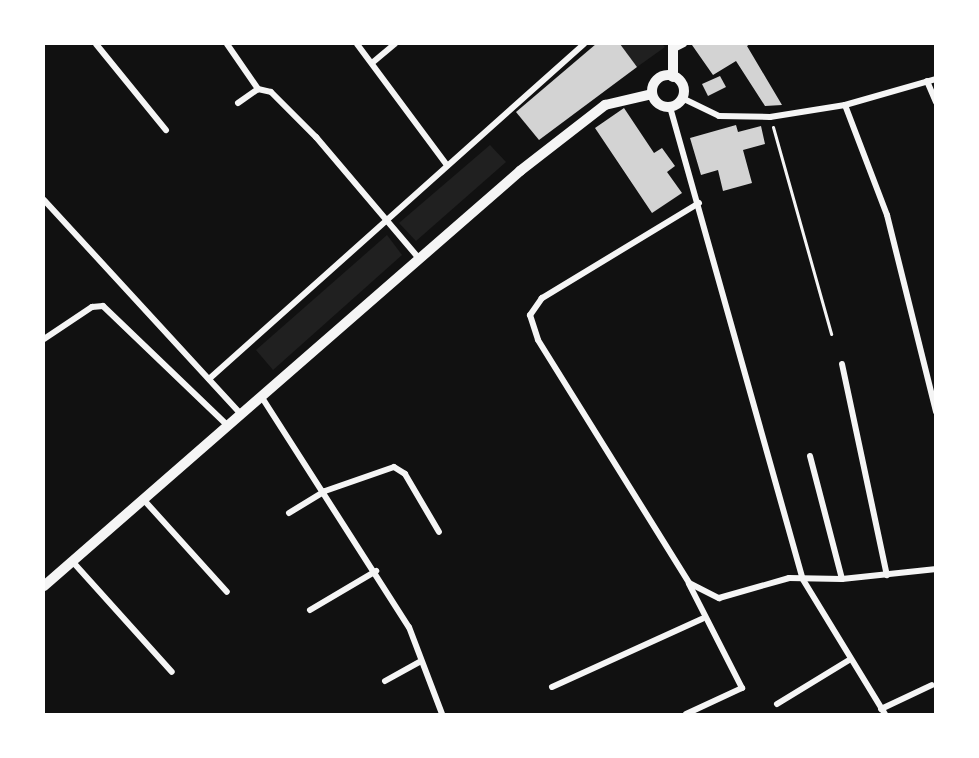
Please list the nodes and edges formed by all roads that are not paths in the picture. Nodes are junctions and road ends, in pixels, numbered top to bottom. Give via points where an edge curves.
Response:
1 (96, 44) edge
2 (227, 44) edge
3 (357, 44) edge
4 (395, 44) edge
5 (584, 44) edge
6 (677, 45) edge
7 (372, 63) junction
8 (673, 76) junction
9 (936, 79) edge
10 (927, 81) junction
11 (258, 89) junction
12 (652, 94) junction
13 (682, 98) junction
14 (936, 102) edge
15 (238, 104) dead end
16 (845, 105) junction
17 (670, 107) junction
18 (166, 130) dead end
19 (447, 165) junction
20 (44, 200) edge
21 (699, 203) junction
22 (387, 219) junction
23 (417, 256) junction
24 (44, 339) edge
25 (842, 364) dead end
26 (209, 379) junction
27 (259, 393) junction
28 (238, 411) junction
29 (936, 412) edge
30 (225, 423) junction
31 (810, 456) dead end
32 (325, 491) junction
33 (142, 499) junction
34 (289, 513) dead end
35 (440, 532) dead end
36 (72, 561) junction
37 (936, 568) edge
38 (376, 571) junction
39 (887, 575) junction
40 (802, 578) junction
41 (842, 579) junction
42 (689, 583) junction
43 (44, 586) edge
44 (227, 591) dead end
45 (310, 610) dead end
46 (702, 619) junction
47 (849, 660) junction
48 (419, 662) junction
49 (172, 672) dead end
50 (385, 681) dead end
51 (932, 685) dead end
52 (552, 687) dead end
53 (777, 704) dead end
54 (883, 712) edge
55 (442, 714) edge
56 (686, 714) edge

1 - 18 street
2 - 11 street
3 - 7 street
4 - 7 street
5 - 19 street
6 - 8 street
7 - 19 street
8 - 12 street via 660,78
8 - 13 street via 683,88
9 - 10 street
10 - 14 street
10 - 16 street
11 - 15 street
11 - 22 street via 271,92
12 - 17 street via 660,105
12 - 23 street via 627,95 605,105
13 - 16 street via 719,116 770,117
13 - 17 street
16 - 29 street via 887,215
17 - 21 street
19 - 22 street
20 - 26 street
21 - 40 street
21 - 42 street via 542,298 530,315 538,340
22 - 23 street
22 - 26 street
23 - 27 street
24 - 30 street via 92,307 103,306
25 - 39 street
26 - 28 street
27 - 28 street
27 - 32 street
28 - 30 street
30 - 33 street
31 - 41 street
32 - 34 street
32 - 35 street via 400,469
32 - 38 street
33 - 36 street
33 - 44 street
36 - 43 street
36 - 49 street
37 - 39 street
38 - 45 street
38 - 48 street via 409,627
39 - 41 street
40 - 41 street
40 - 42 street via 719,598
40 - 47 street
42 - 46 street
46 - 52 street
46 - 56 street via 742,688
47 - 53 street
47 - 54 street
48 - 50 street
48 - 55 street
51 - 54 street

